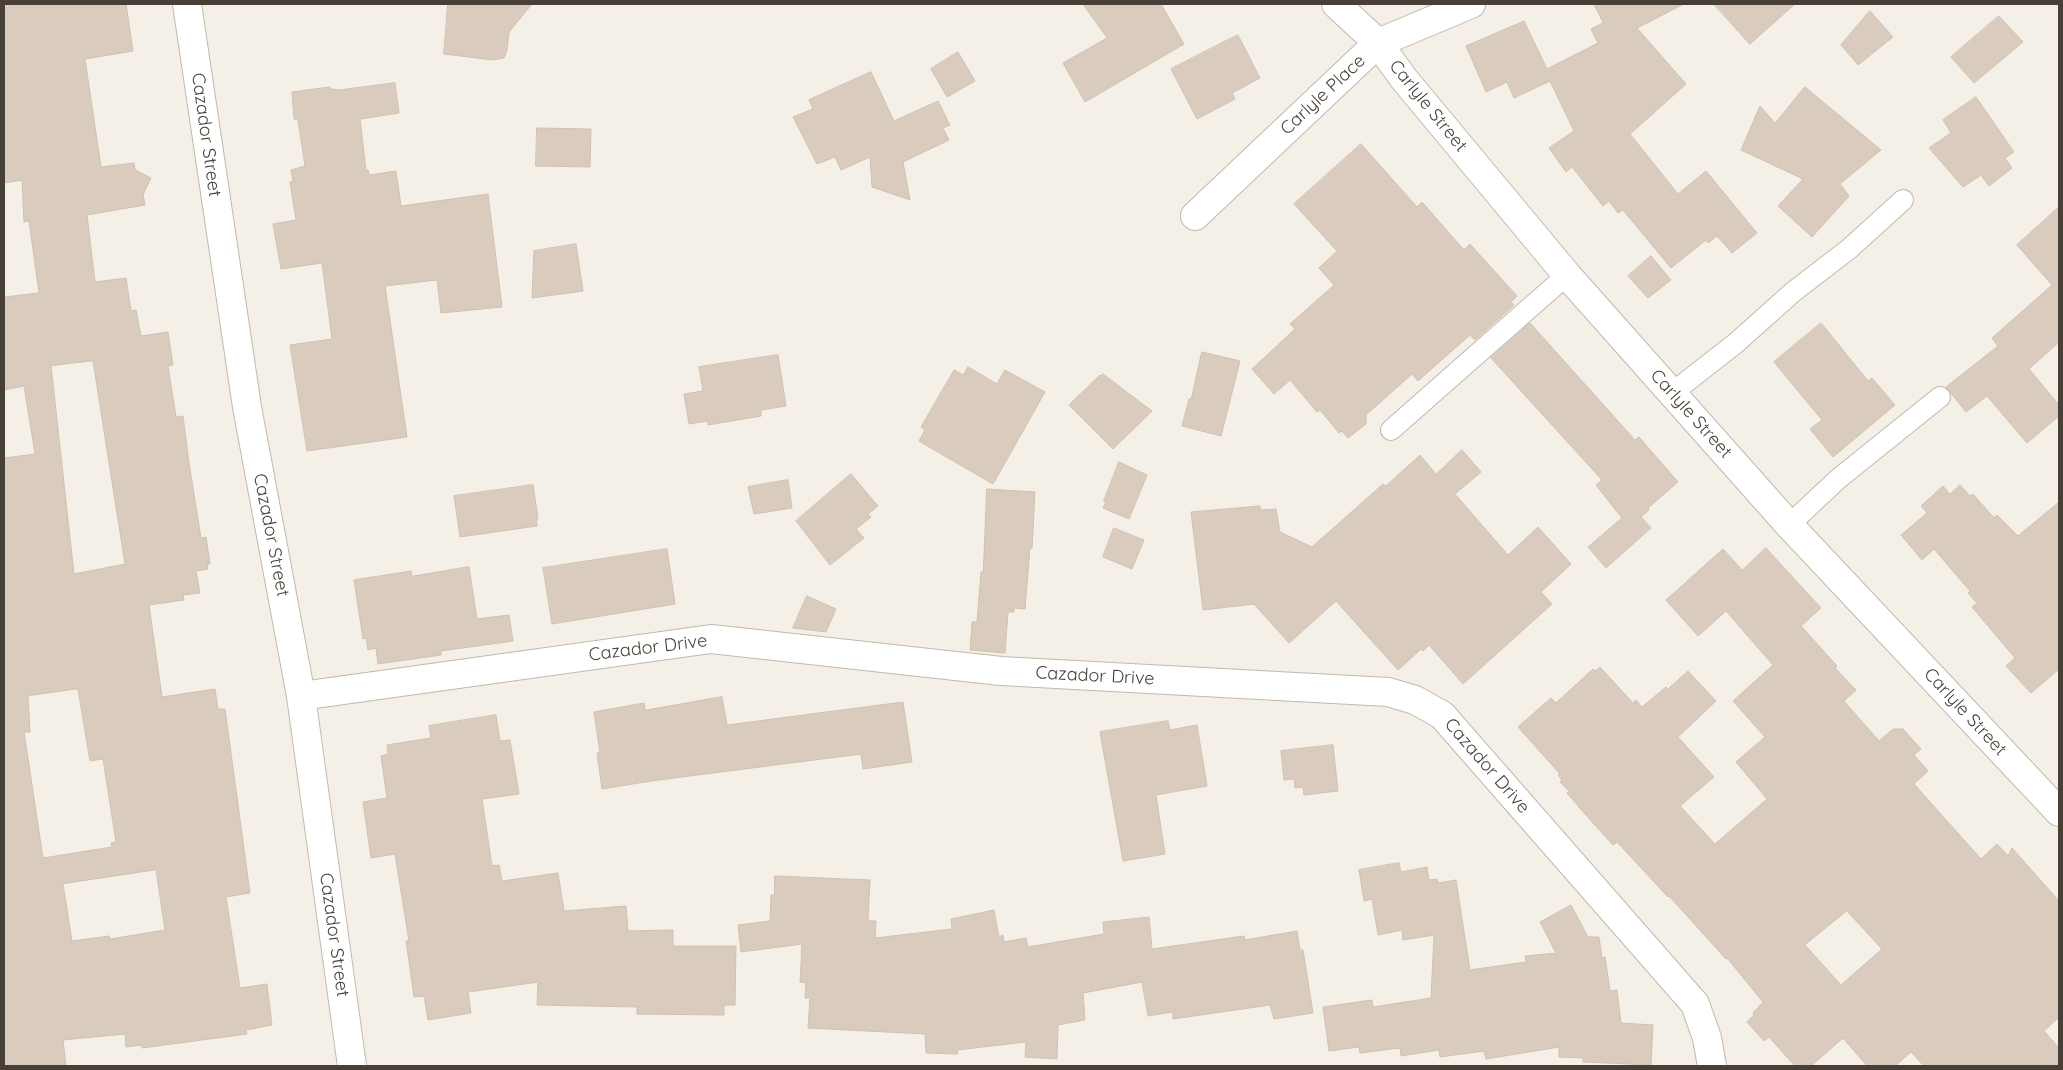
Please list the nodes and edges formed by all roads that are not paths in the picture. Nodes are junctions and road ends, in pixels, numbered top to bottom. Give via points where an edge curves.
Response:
1 (187, 4) edge
2 (1336, 4) edge
3 (1472, 4) edge
4 (1378, 43) junction
5 (1903, 200) dead end
6 (1195, 216) dead end
7 (1567, 275) junction
8 (1672, 393) junction
9 (1940, 397) dead end
10 (1391, 430) dead end
11 (1789, 525) junction
12 (301, 696) junction
13 (2059, 812) edge
14 (352, 1066) edge
15 (1712, 1066) edge

1 - 12 street, Cazador Street via 247,407
2 - 4 street, Carlyle Street
3 - 4 street, Carlyle Place
4 - 6 street, Carlyle Place
4 - 7 street, Carlyle Street via 1404,79
5 - 8 lane via 1849,249
7 - 8 street, Carlyle Street
7 - 10 lane
8 - 11 street, Carlyle Street
9 - 11 lane via 1838,479
11 - 13 street, Carlyle Street
12 - 14 street, Cazador Street
12 - 15 street, Cazador Drive via 711,639 1001,671 1388,692 1414,700 1442,715 1695,1004 1707,1038

